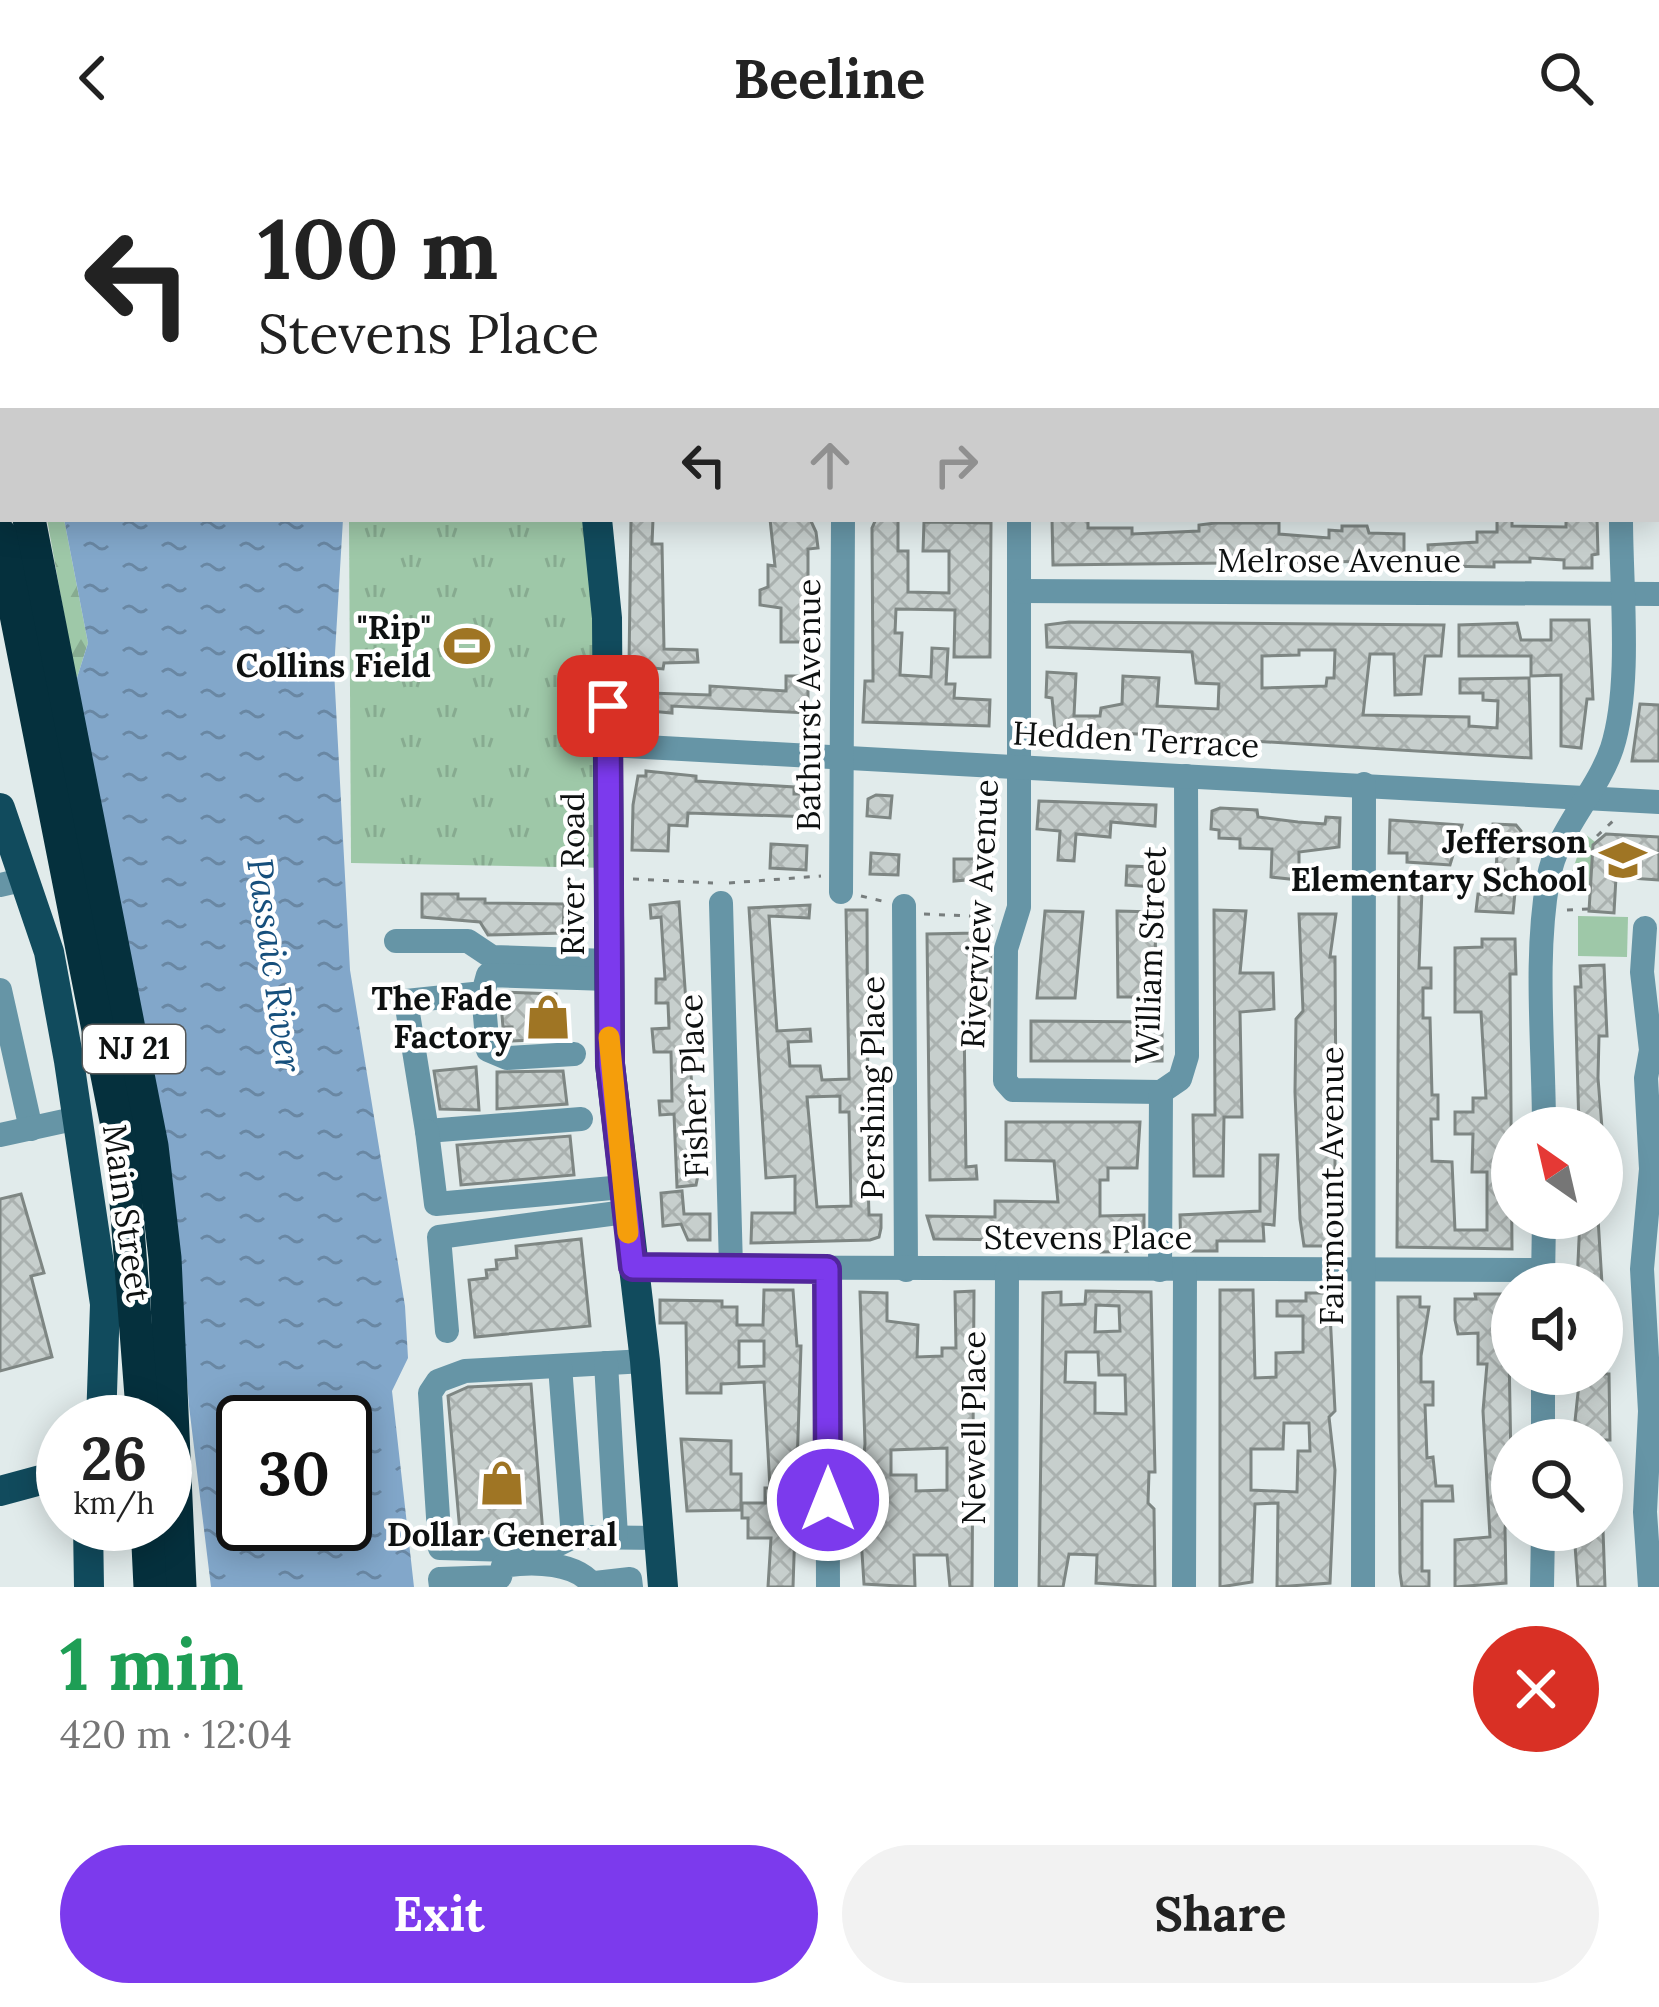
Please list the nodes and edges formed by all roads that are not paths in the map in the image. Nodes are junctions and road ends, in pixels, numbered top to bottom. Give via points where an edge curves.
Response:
1 (30, 522) edge
2 (597, 522) edge
3 (843, 522) edge
4 (1019, 522) edge
5 (1621, 522) edge
6 (0, 534) edge
7 (1019, 591) junction
8 (1621, 594) junction
9 (1659, 594) edge
10 (608, 745) junction
11 (839, 755) junction
12 (1019, 765) junction
13 (1186, 776) junction
14 (1364, 784) junction
15 (1585, 797) junction
16 (1659, 802) edge
17 (0, 808) edge
18 (13, 882) edge
19 (841, 882) road end
20 (722, 903) dead end
21 (904, 906) road end
22 (1645, 928) dead end
23 (396, 941) dead end
24 (608, 970) junction
25 (0, 990) edge
26 (483, 993) junction
27 (574, 1054) dead end
28 (1653, 1089) edge
29 (1161, 1092) junction
30 (614, 1107) junction
31 (1544, 1107) edge
32 (78, 1118) junction
33 (31, 1129) junction
34 (427, 1131) junction
35 (0, 1135) edge
36 (624, 1200) junction
37 (633, 1267) junction
38 (731, 1268) junction
39 (1365, 1268) junction
40 (827, 1269) junction
41 (906, 1270) junction
42 (1007, 1270) junction
43 (1173, 1270) junction
44 (1491, 1274) edge
45 (447, 1330) dead end
46 (646, 1361) junction
47 (560, 1366) junction
48 (606, 1370) junction
49 (102, 1395) edge
50 (142, 1395) edge
51 (1652, 1475) edge
52 (36, 1485) edge
53 (0, 1491) edge
54 (616, 1536) junction
55 (574, 1537) junction
56 (659, 1538) junction
57 (89, 1551) edge
58 (148, 1551) edge
59 (1543, 1551) edge
60 (595, 1585) edge
61 (90, 1586) edge
62 (663, 1586) edge
63 (150, 1587) edge
64 (180, 1587) edge
65 (441, 1587) edge
66 (631, 1587) edge
67 (648, 1587) edge
68 (828, 1587) edge
69 (1006, 1587) edge
70 (1184, 1587) edge
71 (1363, 1587) edge
72 (1542, 1587) edge
73 (1650, 1587) edge

1 - 64 highway, NJ 21 via 152,1146
2 - 10 main road, River Road
3 - 11 street, Bathurst Avenue
4 - 7 street, Riverview Avenue
5 - 8 street
6 - 50 highway, NJ 21 via 122,1151
7 - 8 street, Melrose Avenue
7 - 12 street, Riverview Avenue
8 - 9 street, Melrose Avenue
8 - 15 street via 1613,743
10 - 11 street, Hedden Terrace
10 - 24 main road, River Road
11 - 12 street, Hedden Terrace
11 - 19 street, Bathurst Avenue
12 - 13 street, Hedden Terrace
12 - 29 street, Riverview Avenue via 1019,908 1006,950 1005,1081 1012,1090
13 - 14 street, Hedden Terrace
13 - 29 street, William Street via 1187,1056 1180,1079
14 - 15 street, Hedden Terrace
14 - 39 street, Fairmount Avenue
15 - 16 street, Hedden Terrace
15 - 31 street via 1559,844 1544,903
17 - 18 main road, Main Street
18 - 32 main road, Main Street via 49,952
20 - 38 street, Fisher Place
21 - 41 street, Pershing Place
22 - 28 street
23 - 24 street via 467,940 492,958
24 - 26 street via 488,974
24 - 30 main road, River Road
25 - 33 street
26 - 27 street via 488,1050 507,1058
26 - 34 street via 406,1001
28 - 51 street via 1642,1269
29 - 43 street, William Street
30 - 34 street
30 - 36 main road, River Road
32 - 33 street
32 - 49 main road, Main Street via 105,1304
33 - 35 street
34 - 36 street via 436,1204
36 - 37 main road, River Road
36 - 45 street via 440,1237
37 - 38 street, Stevens Place
37 - 46 main road, River Road
38 - 40 street, Stevens Place
39 - 43 street, Stevens Place
39 - 44 street, Stevens Place
39 - 71 street, Fairmount Avenue
40 - 41 street, Stevens Place
40 - 68 street
41 - 42 street, Stevens Place
42 - 43 street, Stevens Place
42 - 69 street, Newell Place
43 - 70 street, William Street
46 - 48 street
46 - 56 main road, River Road
47 - 48 street
47 - 55 street
47 - 55 street via 465,1371 438,1381 430,1394 440,1548 545,1551
48 - 54 street
51 - 73 street
52 - 53 main road
54 - 55 street
54 - 56 street
56 - 62 main road, River Road
57 - 61 main road
58 - 63 highway
59 - 72 street
60 - 65 street via 558,1566 524,1563 503,1566 500,1577 440,1579
60 - 66 street via 630,1579
62 - 67 street

